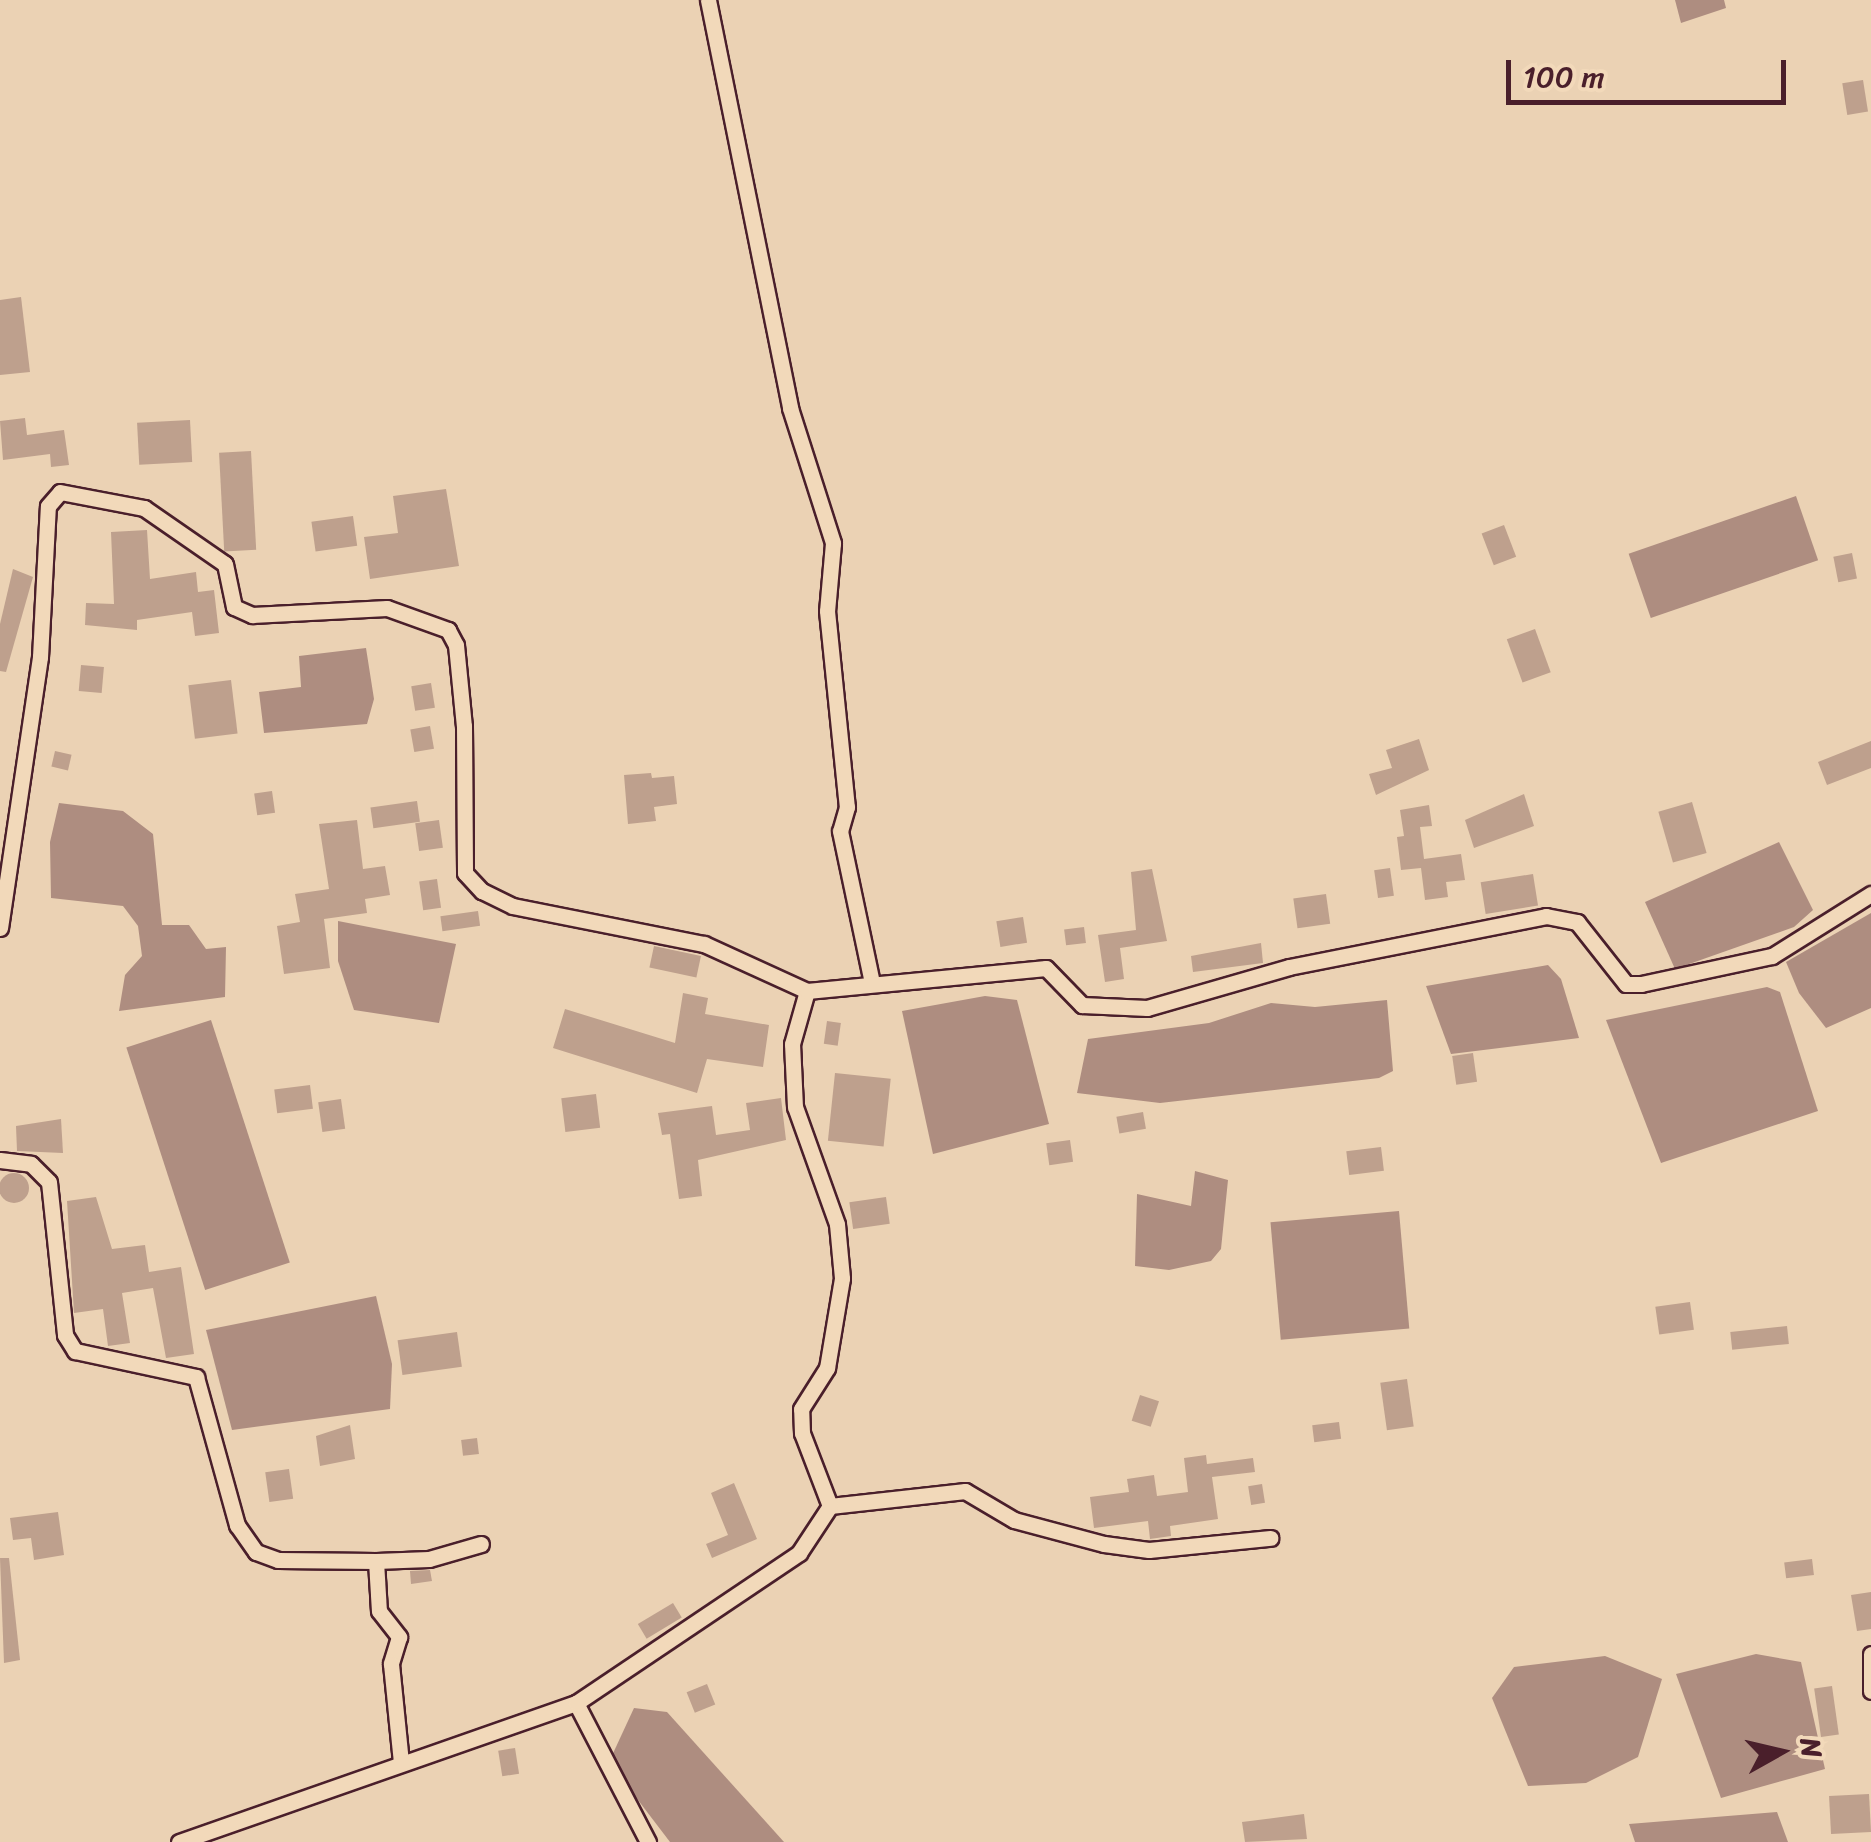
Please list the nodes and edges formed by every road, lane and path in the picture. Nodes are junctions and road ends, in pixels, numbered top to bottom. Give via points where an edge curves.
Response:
1 (708, 0) edge
2 (1871, 894) edge
3 (0, 928) edge
4 (872, 983) junction
5 (806, 990) junction
6 (0, 1160) edge
7 (830, 1506) junction
8 (1270, 1538) dead end
9 (482, 1544) dead end
10 (376, 1561) junction
11 (1871, 1654) edge
12 (1871, 1691) edge
13 (576, 1703) junction
14 (401, 1762) junction
15 (179, 1842) edge
16 (648, 1842) edge

1 - 4 street via 790,408 832,543 827,610 847,807 840,831
2 - 4 street via 1772,956 1641,984 1626,984 1578,922 1546,916 1290,967 1148,1008 1082,1005 1046,968
3 - 5 street via 40,657 48,506 60,492 144,508 224,564 234,607 252,615 387,608 448,630 456,645 464,726 465,874 514,906 704,944
4 - 5 street
5 - 7 street via 792,1044 795,1107 838,1224 842,1278 831,1356 801,1408 802,1433
6 - 10 street via 32,1164 48,1182 65,1335 75,1351 196,1378 237,1524 256,1552 278,1560
7 - 8 street via 965,1491 1014,1520 1104,1544 1150,1550
7 - 13 street via 799,1553
9 - 10 street via 428,1559
10 - 14 street via 379,1611 399,1636 391,1664
11 - 12 street
13 - 14 street
13 - 16 street
14 - 15 street

